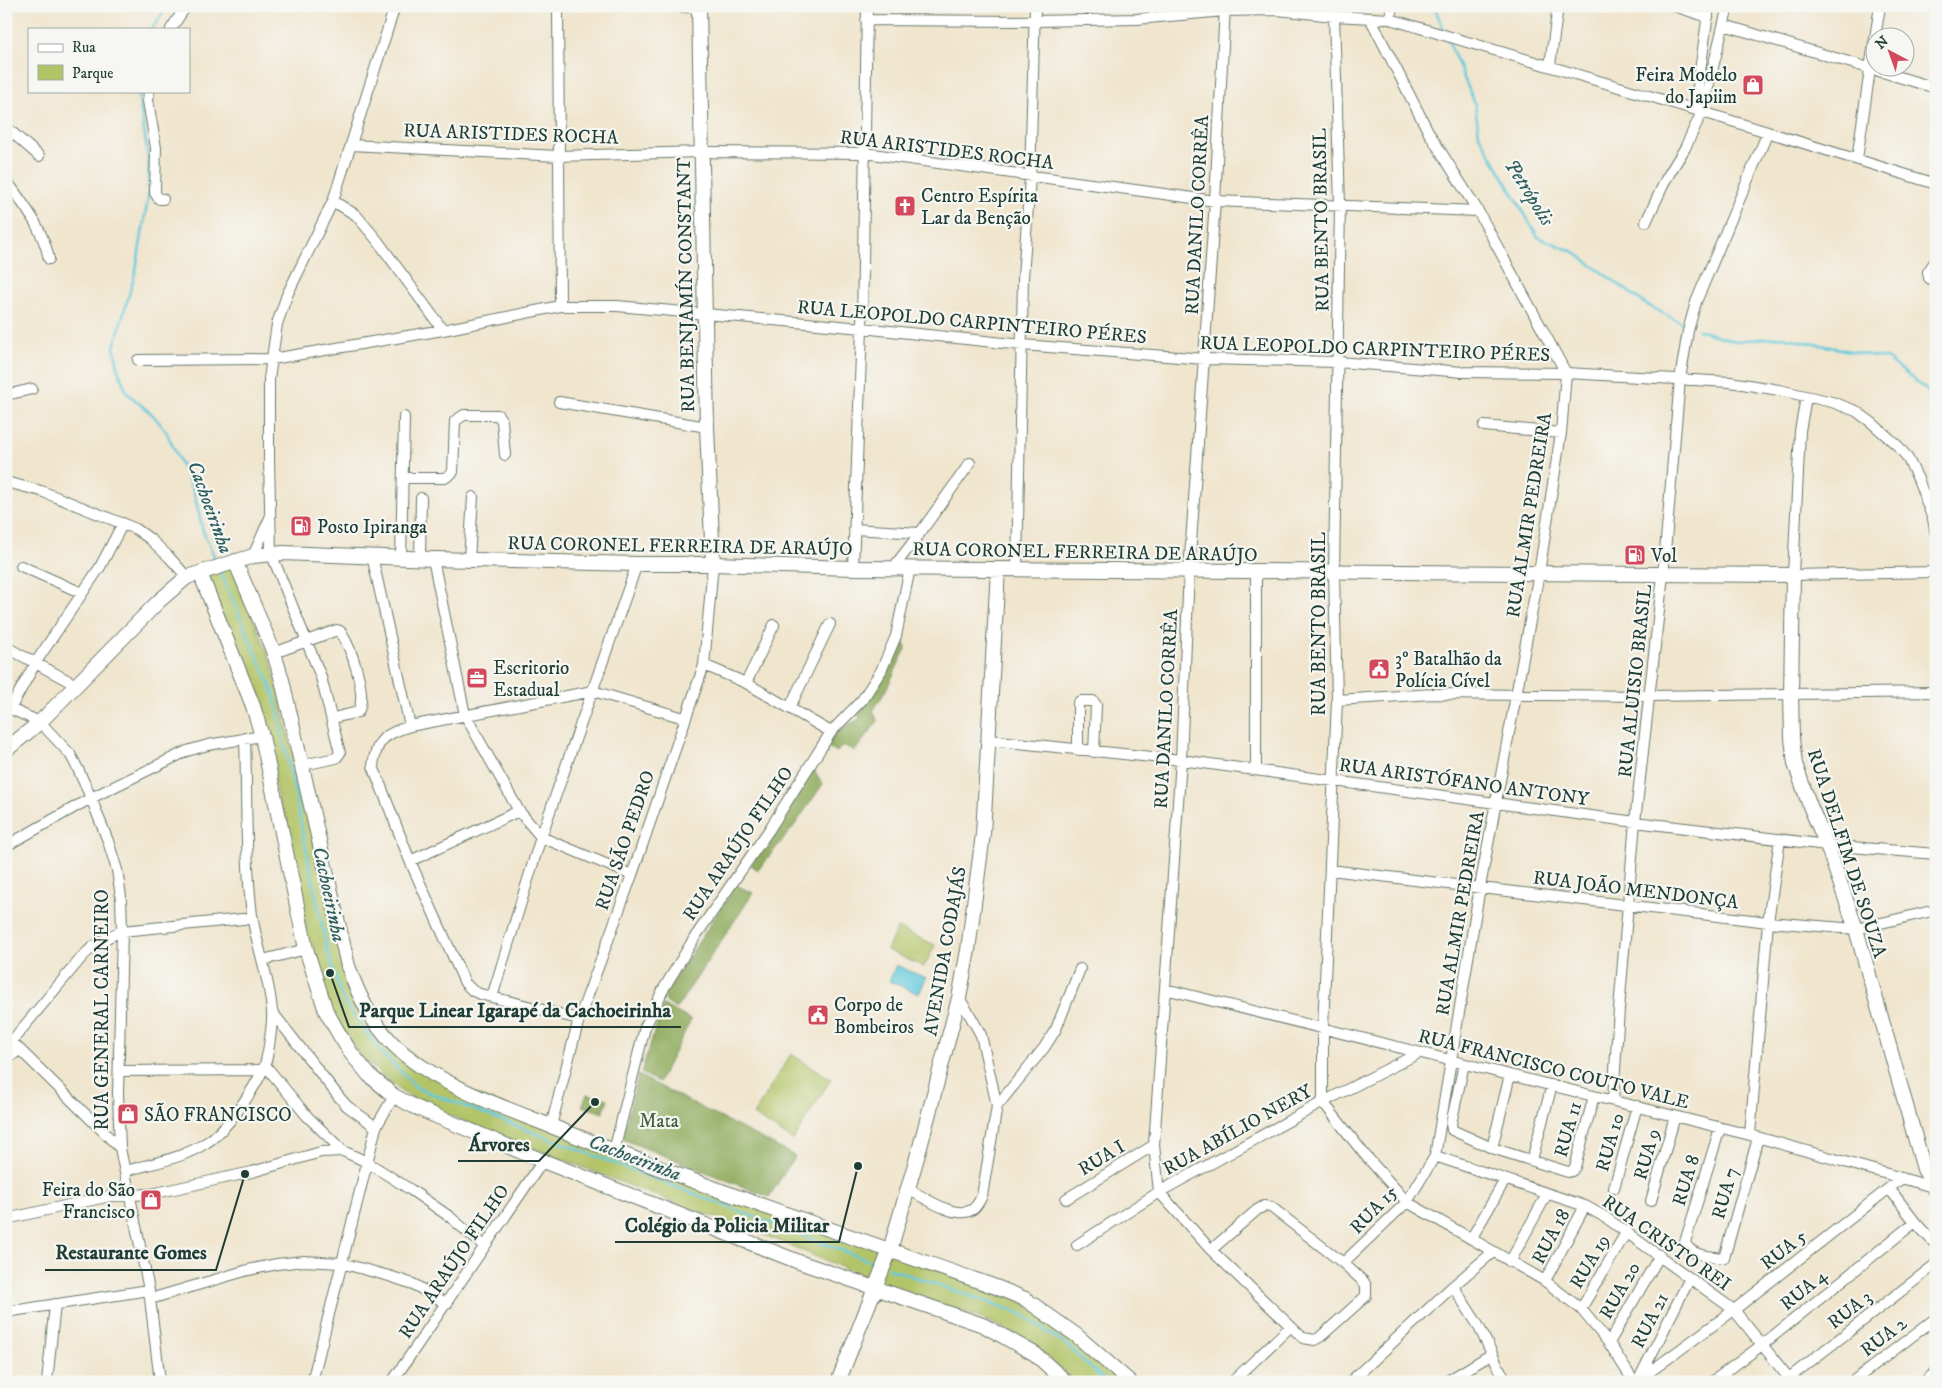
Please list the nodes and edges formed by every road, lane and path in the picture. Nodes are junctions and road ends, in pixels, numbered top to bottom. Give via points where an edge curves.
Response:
1 (186, 6) edge
2 (395, 6) edge
3 (558, 6) edge
4 (673, 6) edge
5 (867, 6) edge
6 (1035, 6) edge
7 (1392, 6) edge
8 (1558, 6) edge
9 (1674, 6) edge
10 (1728, 6) edge
11 (1880, 6) edge
12 (699, 7) edge
13 (1224, 9) edge
14 (1708, 11) edge
15 (1334, 16) junction
16 (1370, 18) junction
17 (1390, 19) junction
18 (866, 20) junction
19 (1035, 21) junction
20 (1724, 25) junction
21 (172, 28) edge
22 (1877, 28) edge
23 (1550, 65) junction
24 (1864, 66) edge
25 (1869, 78) edge
26 (1904, 78) edge
27 (1936, 88) edge
28 (149, 92) edge
29 (1698, 110) junction
30 (6, 126) edge
31 (1768, 132) junction
32 (351, 145) junction
33 (700, 152) junction
34 (865, 153) junction
35 (40, 156) dead end
36 (558, 156) junction
37 (1857, 159) junction
38 (1030, 177) junction
39 (6, 180) edge
40 (1936, 184) edge
41 (163, 199) dead end
42 (1215, 200) junction
43 (333, 201) junction
44 (1340, 205) junction
45 (1478, 211) junction
46 (1646, 222) dead end
47 (49, 259) dead end
48 (1936, 260) edge
49 (1936, 282) edge
50 (560, 306) junction
51 (705, 313) junction
52 (862, 328) junction
53 (443, 330) junction
54 (1022, 345) junction
55 (272, 359) junction
56 (1205, 359) junction
57 (138, 360) dead end
58 (1338, 362) junction
59 (1566, 373) junction
60 (1680, 380) junction
61 (32, 389) dead end
62 (6, 395) edge
63 (1806, 397) junction
64 (558, 402) dead end
65 (404, 417) dead end
66 (1484, 426) dead end
67 (707, 427) junction
68 (1561, 433) junction
69 (505, 454) dead end
70 (970, 463) dead end
71 (404, 478) junction
72 (6, 482) edge
73 (473, 497) dead end
74 (421, 498) dead end
75 (271, 516) junction
76 (123, 523) junction
77 (854, 529) junction
78 (920, 533) junction
79 (1936, 535) edge
80 (272, 553) junction
81 (253, 556) junction
82 (372, 556) junction
83 (401, 558) junction
84 (426, 559) junction
85 (469, 560) junction
86 (231, 562) junction
87 (636, 564) junction
88 (714, 564) junction
89 (21, 566) dead end
90 (853, 568) junction
91 (893, 568) junction
92 (910, 568) junction
93 (998, 570) junction
94 (1017, 570) junction
95 (1189, 571) junction
96 (1256, 571) junction
97 (1334, 572) junction
98 (1936, 572) edge
99 (1539, 573) junction
100 (197, 574) junction
101 (1663, 575) junction
102 (1793, 575) junction
103 (82, 594) junction
104 (830, 624) dead end
105 (774, 625) dead end
106 (308, 641) junction
107 (6, 647) edge
108 (274, 653) junction
109 (36, 662) junction
110 (704, 664) junction
111 (746, 683) junction
112 (76, 685) junction
113 (593, 691) junction
114 (1936, 692) edge
115 (1791, 694) junction
116 (1516, 696) junction
117 (1650, 696) junction
118 (1337, 700) junction
119 (790, 707) junction
120 (8, 708) edge
121 (465, 715) junction
122 (333, 718) junction
123 (684, 718) junction
124 (40, 722) junction
125 (410, 726) junction
126 (831, 732) junction
127 (262, 736) junction
128 (246, 738) junction
129 (988, 740) junction
130 (6, 750) edge
131 (1078, 750) junction
132 (1094, 752) junction
133 (1181, 760) junction
134 (303, 765) junction
135 (1256, 770) junction
136 (1334, 781) junction
137 (91, 798) junction
138 (1496, 803) junction
139 (519, 811) junction
140 (1635, 822) junction
141 (541, 836) junction
142 (1780, 839) junction
143 (1827, 845) junction
144 (6, 846) edge
145 (1936, 854) edge
146 (410, 861) junction
147 (1330, 870) junction
148 (632, 875) junction
149 (1480, 887) junction
150 (1628, 905) junction
151 (1936, 910) edge
152 (253, 918) junction
153 (1768, 922) junction
154 (1856, 929) junction
155 (122, 931) junction
156 (306, 950) junction
157 (263, 960) junction
158 (1080, 968) dead end
159 (1165, 989) junction
160 (492, 997) junction
161 (959, 998) junction
162 (272, 1013) junction
163 (579, 1019) junction
164 (1323, 1028) junction
165 (9, 1039) edge
166 (19, 1050) junction
167 (1419, 1053) junction
168 (6, 1060) edge
169 (1451, 1061) junction
170 (1464, 1064) junction
171 (264, 1068) junction
172 (119, 1071) junction
173 (1510, 1075) junction
174 (1552, 1085) junction
175 (394, 1096) junction
176 (1594, 1096) junction
177 (1613, 1100) junction
178 (1323, 1102) junction
179 (997, 1106) junction
180 (1637, 1106) junction
181 (1675, 1116) junction
182 (551, 1126) junction
183 (376, 1127) junction
184 (1720, 1128) junction
185 (1754, 1137) junction
186 (1154, 1145) junction
187 (120, 1148) junction
188 (1492, 1148) junction
189 (343, 1151) junction
190 (614, 1151) junction
191 (1435, 1156) junction
192 (1532, 1160) junction
193 (544, 1161) junction
194 (366, 1162) junction
195 (1930, 1167) edge
196 (126, 1171) junction
197 (1902, 1178) junction
198 (1505, 1180) junction
199 (1614, 1188) dead end
200 (1889, 1188) junction
201 (908, 1189) junction
202 (1935, 1189) edge
203 (1159, 1192) junction
204 (1547, 1194) junction
205 (131, 1195) junction
206 (1066, 1199) dead end
207 (1651, 1201) dead end
208 (1407, 1202) junction
209 (1585, 1206) junction
210 (6, 1218) edge
211 (1915, 1222) junction
212 (1627, 1231) junction
213 (1471, 1239) junction
214 (1077, 1245) dead end
215 (1936, 1245) edge
216 (484, 1246) junction
217 (1210, 1250) junction
218 (1493, 1252) junction
219 (888, 1254) junction
220 (1660, 1255) junction
221 (1724, 1258) joint
222 (1510, 1262) junction
223 (341, 1263) junction
224 (1344, 1263) junction
225 (1936, 1264) edge
226 (1690, 1278) junction
227 (1545, 1281) junction
228 (876, 1285) junction
229 (1453, 1286) junction
230 (149, 1295) junction
231 (55, 1304) junction
232 (447, 1304) junction
233 (1581, 1309) junction
234 (1734, 1310) junction
235 (6, 1312) edge
236 (1936, 1318) edge
237 (1290, 1327) junction
238 (1608, 1343) junction
239 (1762, 1345) junction
240 (1492, 1354) junction
241 (1936, 1372) edge
242 (1636, 1380) edge
243 (1788, 1380) edge
244 (47, 1382) edge
245 (160, 1382) edge
246 (312, 1382) edge
247 (392, 1382) edge
248 (838, 1382) edge
249 (1066, 1382) edge
250 (1130, 1382) edge
251 (1232, 1382) edge
252 (1350, 1382) edge
253 (1446, 1382) edge
254 (1506, 1382) edge
255 (1712, 1382) edge
256 (1852, 1382) edge
257 (1924, 1382) edge

1 - 21 street
2 - 32 street
3 - 36 street
4 - 12 street
5 - 18 street
6 - 19 street
7 - 17 street
8 - 23 street
9 - 14 street
10 - 20 street
11 - 22 street
12 - 33 street, RUA BENJAMÍN CONSTANT
13 - 15 street
13 - 19 street via 1137,19
13 - 42 street, RUA DANILO CORRÊA
14 - 29 street
15 - 16 street
15 - 44 street, RUA BENTO BRASIL
16 - 17 street
16 - 45 street via 1428,133
17 - 23 street
18 - 19 street
18 - 34 street
19 - 38 street
20 - 24 street
20 - 29 street
23 - 29 street
25 - 37 street
26 - 27 street
28 - 41 street via 156,148 155,193
29 - 31 street
29 - 46 street via 1685,148
30 - 35 street
31 - 37 street
31 - 60 street, RUA ALUISIO BRASIL via 1696,302
32 - 36 street, RUA ARISTIDES ROCHA
32 - 43 street
33 - 34 street, RUA ARISTIDES ROCHA
33 - 36 street, RUA ARISTIDES ROCHA
33 - 51 street, RUA BENJAMÍN CONSTANT
34 - 38 street, RUA ARISTIDES ROCHA
34 - 52 street
36 - 50 street
37 - 40 street
38 - 42 street, RUA ARISTIDES ROCHA
38 - 54 street
39 - 47 street via 36,222
42 - 44 street, RUA ARISTIDES ROCHA
42 - 56 street, RUA DANILO CORRÊA
43 - 53 street via 356,215
43 - 55 street via 287,295
44 - 45 street, RUA ARISTIDES ROCHA
44 - 58 street, RUA BENTO BRASIL
45 - 59 street
48 - 49 street via 1928,272
50 - 51 street, RUA LEOPOLDO CARPINTEIRO PÉRES via 617,306
50 - 53 street, RUA LEOPOLDO CARPINTEIRO PÉRES
51 - 52 street, RUA LEOPOLDO CARPINTEIRO PÉRES
51 - 67 street, RUA BENJAMÍN CONSTANT
52 - 54 street, RUA LEOPOLDO CARPINTEIRO PÉRES
52 - 77 street
53 - 55 street, RUA LEOPOLDO CARPINTEIRO PÉRES
54 - 56 street, RUA LEOPOLDO CARPINTEIRO PÉRES
54 - 94 street
55 - 57 street, RUA LEOPOLDO CARPINTEIRO PÉRES
55 - 75 street via 269,379
56 - 58 street, RUA LEOPOLDO CARPINTEIRO PÉRES
56 - 95 street, RUA DANILO CORRÊA
58 - 59 street, RUA LEOPOLDO CARPINTEIRO PÉRES via 1463,372
58 - 97 street, RUA BENTO BRASIL
59 - 60 street, RUA LEOPOLDO CARPINTEIRO PÉRES
59 - 68 street, RUA ALMIR PEDREIRA
60 - 63 street, RUA LEOPOLDO CARPINTEIRO PÉRES via 1730,382
60 - 101 street, RUA ALUISIO BRASIL
61 - 62 street
63 - 79 street, RUA LEOPOLDO CARPINTEIRO PÉRES via 1856,411 1898,446 1918,478
63 - 102 street, RUA DELFIM DE SOUZA via 1800,432
64 - 67 street
65 - 71 street
66 - 68 street
67 - 88 street, RUA BENJAMÍN CONSTANT
68 - 99 street, RUA ALMIR PEDREIRA
69 - 71 street via 502,421 498,415 464,415 455,421 453,472 450,476
70 - 78 street
71 - 83 street
72 - 76 street via 41,491
73 - 85 street
74 - 84 street
75 - 80 street
75 - 81 street
76 - 100 street
76 - 103 street
77 - 78 street
77 - 90 street
78 - 91 street
80 - 81 street, RUA CORONEL FERREIRA DE ARAÚJO
80 - 82 street, RUA CORONEL FERREIRA DE ARAÚJO
80 - 106 street
81 - 86 street, RUA CORONEL FERREIRA DE ARAÚJO
82 - 83 street, RUA CORONEL FERREIRA DE ARAÚJO
82 - 125 street
83 - 84 street, RUA CORONEL FERREIRA DE ARAÚJO
84 - 85 street, RUA CORONEL FERREIRA DE ARAÚJO
84 - 121 street
85 - 87 street, RUA CORONEL FERREIRA DE ARAÚJO
86 - 100 street, RUA CORONEL FERREIRA DE ARAÚJO
86 - 108 street
87 - 88 street, RUA CORONEL FERREIRA DE ARAÚJO
87 - 113 street
88 - 90 street, RUA CORONEL FERREIRA DE ARAÚJO
88 - 110 street, RUA SÃO PEDRO
89 - 103 street
90 - 91 street, RUA CORONEL FERREIRA DE ARAÚJO
91 - 92 street, RUA CORONEL FERREIRA DE ARAÚJO
92 - 93 street, RUA CORONEL FERREIRA DE ARAÚJO
92 - 126 street, RUA ARAÚJO FILHO via 896,636 881,671 862,700
93 - 94 street, RUA CORONEL FERREIRA DE ARAÚJO
93 - 129 street, AVENIDA CODAJÁS
94 - 95 street, RUA CORONEL FERREIRA DE ARAÚJO
95 - 96 street, RUA CORONEL FERREIRA DE ARAÚJO
95 - 133 street, RUA DANILO CORRÊA
96 - 97 street, RUA CORONEL FERREIRA DE ARAÚJO
96 - 135 street
97 - 99 street, RUA CORONEL FERREIRA DE ARAÚJO
97 - 118 street, RUA BENTO BRASIL
98 - 102 street, RUA CORONEL FERREIRA DE ARAÚJO
99 - 101 street, RUA CORONEL FERREIRA DE ARAÚJO
99 - 116 street, RUA ALMIR PEDREIRA
100 - 112 street via 159,601
100 - 127 street via 253,706
101 - 102 street, RUA CORONEL FERREIRA DE ARAÚJO
101 - 117 street, RUA ALUISIO BRASIL
102 - 115 street, RUA DELFIM DE SOUZA
103 - 109 street
104 - 119 street
105 - 111 street
106 - 108 street
106 - 122 street
106 - 122 street via 340,631 354,664 361,697 359,709 354,715
107 - 109 street
108 - 134 street
109 - 112 street
109 - 120 street
110 - 111 street
110 - 123 street, RUA SÃO PEDRO
111 - 119 street
112 - 124 street
113 - 121 street
113 - 123 street
113 - 141 street
114 - 115 street
115 - 117 street
115 - 143 street, RUA DELFIM DE SOUZA via 1795,764
116 - 117 street
116 - 118 street via 1434,694
116 - 138 street, RUA ALMIR PEDREIRA
117 - 140 street, RUA ALUISIO BRASIL
118 - 136 street, RUA BENTO BRASIL
119 - 126 street
120 - 124 street, RUA GENERAL CARNEIRO
121 - 125 street
121 - 139 street
122 - 134 street via 339,756
123 - 148 street, RUA SÃO PEDRO
124 - 130 street
124 - 137 street, RUA GENERAL CARNEIRO via 70,754
125 - 146 street via 391,732 380,741 374,752 373,766
126 - 190 street, RUA ARAÚJO FILHO via 664,988 645,1027
127 - 128 street
127 - 156 street
128 - 137 street via 187,751
128 - 152 street via 248,875
129 - 131 street, RUA ARISTÓFANO ANTONY
129 - 161 street, AVENIDA CODAJÁS via 983,834
131 - 132 street, RUA ARISTÓFANO ANTONY
131 - 132 street via 1077,704 1093,701 1096,705
132 - 133 street, RUA ARISTÓFANO ANTONY
133 - 135 street, RUA ARISTÓFANO ANTONY
133 - 159 street, RUA DANILO CORRÊA
134 - 182 street via 348,966 373,1021 402,1053 446,1082
135 - 136 street, RUA ARISTÓFANO ANTONY
136 - 138 street, RUA ARISTÓFANO ANTONY
136 - 147 street, RUA BENTO BRASIL
137 - 144 street
137 - 155 street, RUA GENERAL CARNEIRO via 117,870
138 - 140 street, RUA ARISTÓFANO ANTONY
138 - 149 street, RUA ALMIR PEDREIRA
139 - 141 street
139 - 146 street
140 - 142 street, RUA ARISTÓFANO ANTONY
140 - 150 street, RUA ALUISIO BRASIL
141 - 148 street
141 - 160 street
142 - 143 street, RUA ARISTÓFANO ANTONY
142 - 153 street, RUA 7
143 - 145 street, RUA ARISTÓFANO ANTONY
143 - 154 street, RUA DELFIM DE SOUZA
146 - 160 street via 463,979 473,991
147 - 149 street, RUA JOÃO MENDONÇA
147 - 164 street, RUA BENTO BRASIL
148 - 163 street, RUA SÃO PEDRO
149 - 150 street, RUA JOÃO MENDONÇA
149 - 169 street, RUA ALMIR PEDREIRA
150 - 153 street, RUA JOÃO MENDONÇA
150 - 177 street, RUA ALUISIO BRASIL
151 - 154 street, RUA JOÃO MENDONÇA
152 - 155 street
152 - 157 street
153 - 154 street, RUA JOÃO MENDONÇA
153 - 185 street, RUA 7
154 - 195 street, RUA DELFIM DE SOUZA
155 - 165 street via 102,940 87,952
155 - 172 street, RUA GENERAL CARNEIRO
156 - 157 street
156 - 175 street via 326,1011 339,1034 369,1075
157 - 162 street
158 - 179 street via 1056,1029
159 - 164 street, RUA FRANCISCO COUTO VALE
159 - 186 street, RUA DANILO CORRÊA
160 - 163 street
161 - 179 street via 981,1035
161 - 201 street, AVENIDA CODAJÁS
162 - 171 street
162 - 183 street via 338,1097
163 - 182 street, RUA SÃO PEDRO
164 - 167 street, RUA FRANCISCO COUTO VALE
164 - 178 street, RUA BENTO BRASIL
165 - 166 street
166 - 168 street
166 - 187 street
167 - 169 street, RUA FRANCISCO COUTO VALE
167 - 178 street, RUA ABÍLIO NERY
169 - 170 street, RUA FRANCISCO COUTO VALE
169 - 191 street, RUA 15
170 - 173 street, RUA FRANCISCO COUTO VALE
170 - 188 street via 1452,1130
171 - 172 street
171 - 189 street
171 - 196 street via 229,1123 212,1139 186,1153
172 - 187 street, RUA GENERAL CARNEIRO
173 - 174 street, RUA FRANCISCO COUTO VALE
173 - 188 street
174 - 176 street, RUA FRANCISCO COUTO VALE
174 - 192 street
175 - 183 street
175 - 193 street
176 - 177 street, RUA FRANCISCO COUTO VALE
176 - 192 street, RUA 11 via 1575,1168 1568,1172
177 - 180 street, RUA FRANCISCO COUTO VALE
178 - 203 street, RUA ABÍLIO NERY
178 - 208 street
179 - 201 street via 982,1196 973,1209 963,1213 948,1211
180 - 181 street, RUA FRANCISCO COUTO VALE
180 - 199 street, RUA 10
181 - 184 street, RUA FRANCISCO COUTO VALE
181 - 207 street, RUA 9
182 - 190 street
183 - 194 street
184 - 185 street, RUA FRANCISCO COUTO VALE
184 - 221 street, RUA 8 via 1685,1242 1693,1252
185 - 197 street, RUA FRANCISCO COUTO VALE
185 - 221 street, RUA 7
186 - 203 street, RUA DANILO CORRÊA
186 - 206 street, RUA I
187 - 196 street, RUA GENERAL CARNEIRO
188 - 192 street
189 - 194 street
189 - 205 street via 320,1152 252,1172 150,1194
190 - 219 street
191 - 198 street, RUA CRISTO REI
191 - 208 street, RUA 15
193 - 216 street, RUA ARAÚJO FILHO
193 - 228 street via 799,1262
194 - 216 street via 450,1217
194 - 223 street
195 - 202 street, RUA DELFIM DE SOUZA
196 - 205 street, RUA GENERAL CARNEIRO
197 - 200 street, RUA 5
197 - 202 street, RUA FRANCISCO COUTO VALE
198 - 204 street, RUA CRISTO REI
198 - 213 street
200 - 211 street
200 - 234 street, RUA 5
201 - 219 street, AVENIDA CODAJÁS
203 - 214 street, RUA ABÍLIO NERY
203 - 217 street
204 - 209 street, RUA CRISTO REI
204 - 222 street
205 - 210 street via 110,1196
205 - 230 street, RUA GENERAL CARNEIRO
208 - 213 street
208 - 224 street, RUA 15
209 - 212 street, RUA CRISTO REI
209 - 227 street, RUA 18
211 - 215 street
211 - 239 street, RUA 4
212 - 220 street, RUA CRISTO REI
212 - 233 street, RUA 19
213 - 218 street
216 - 232 street, RUA ARAÚJO FILHO
217 - 224 street via 1264,1206 1281,1214
217 - 237 street
218 - 222 street
218 - 229 street
219 - 228 street, AVENIDA CODAJÁS
219 - 250 street via 996,1287 1025,1300 1076,1335
220 - 226 street, RUA CRISTO REI
220 - 238 street, RUA 20
222 - 227 street
223 - 230 street via 304,1261 277,1264
223 - 232 street via 400,1279
223 - 246 street
224 - 237 street via 1364,1282 1366,1296 1315,1340 1303,1338
225 - 243 street, RUA 3
226 - 234 street, RUA CRISTO REI
226 - 242 street, RUA 21
227 - 233 street
228 - 248 street, AVENIDA CODAJÁS
228 - 249 street via 983,1325 1035,1354
229 - 240 street
229 - 252 street
230 - 231 street
230 - 245 street, RUA GENERAL CARNEIRO
231 - 235 street
231 - 244 street
232 - 247 street, RUA ARAÚJO FILHO
233 - 238 street
234 - 239 street, RUA CRISTO REI
234 - 242 street, RUA 5
236 - 256 street, RUA 2
237 - 251 street
238 - 242 street
239 - 243 street, RUA CRISTO REI
239 - 255 street, RUA 4
240 - 253 street
240 - 254 street
241 - 257 street

